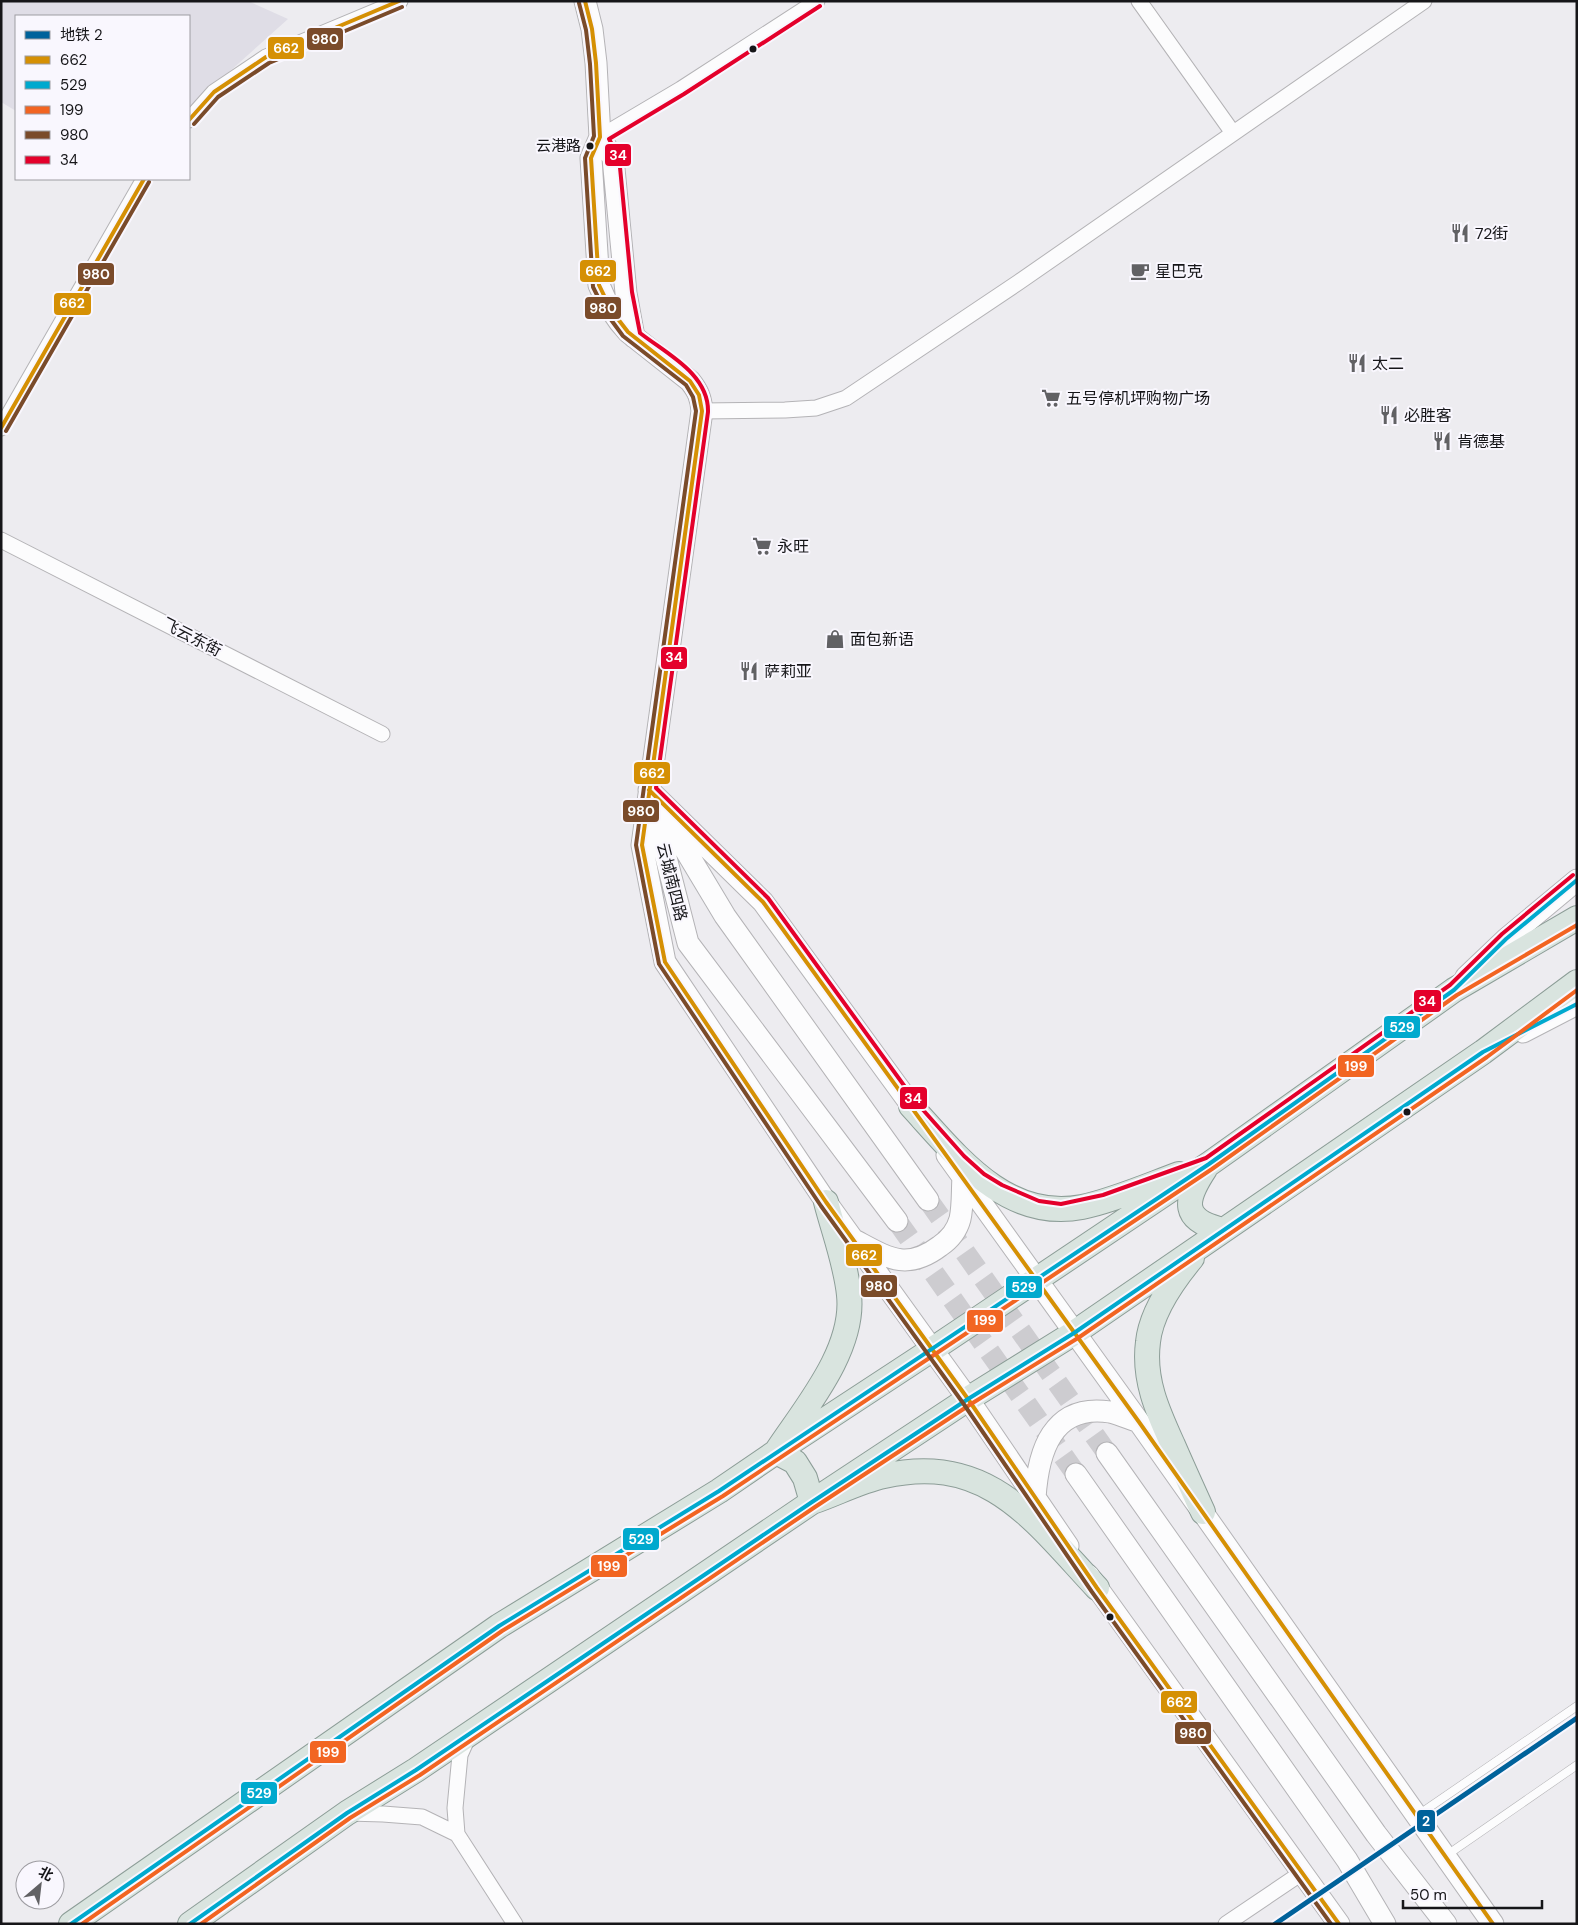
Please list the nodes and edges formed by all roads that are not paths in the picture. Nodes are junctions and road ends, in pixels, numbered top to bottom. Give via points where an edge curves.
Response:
1 (400, 1) edge
2 (585, 1) edge
3 (817, 1) edge
4 (1139, 1) edge
5 (1424, 1) edge
6 (190, 119) edge
7 (1233, 133) junction
8 (600, 137) junction
9 (143, 180) edge
10 (702, 410) junction
11 (1, 428) edge
12 (1, 540) edge
13 (382, 734) dead end
14 (649, 790) junction
15 (1577, 880) edge
16 (1577, 918) edge
17 (1577, 982) edge
18 (1454, 990) junction
19 (1577, 1004) edge
20 (1483, 1052) junction
21 (911, 1106) junction
22 (1209, 1164) junction
23 (963, 1177) junction
24 (928, 1200) tunnel mouth
25 (826, 1202) junction
26 (897, 1221) tunnel mouth
27 (1223, 1230) junction
28 (851, 1238) junction
29 (1036, 1280) junction
30 (1074, 1333) junction
31 (933, 1349) junction
32 (968, 1399) junction
33 (1139, 1422) junction
34 (776, 1452) junction
35 (1107, 1453) tunnel mouth
36 (1076, 1474) tunnel mouth
37 (1036, 1498) junction
38 (812, 1502) junction
39 (1203, 1512) junction
40 (1097, 1588) junction
41 (1577, 1706) edge
42 (471, 1732) junction
43 (1577, 1765) edge
44 (347, 1813) junction
45 (1417, 1816) junction
46 (457, 1834) junction
47 (1445, 1856) junction
48 (1303, 1872) junction
49 (71, 1924) edge
50 (190, 1924) edge
51 (515, 1924) edge
52 (1226, 1924) edge
53 (1339, 1924) edge
54 (1385, 1924) edge
55 (1446, 1924) edge
56 (1493, 1924) edge

1 - 6 street via 266,57 214,92
2 - 8 street via 596,63
3 - 8 street
4 - 7 street
5 - 7 street
7 - 10 street via 846,398 816,408
8 - 10 street via 613,158 626,293 634,337 690,381 702,400
9 - 11 street
10 - 14 street
12 - 13 street, 飞云东街
14 - 21 street via 763,902
14 - 24 street, 云城南四路 via 725,916
14 - 25 street via 642,845 664,962
14 - 26 street, 云城南四路 via 688,943
15 - 18 street via 1506,939
16 - 18 main road
17 - 20 main road
18 - 22 main road
19 - 20 street
20 - 27 main road
21 - 22 main road via 980,1178 999,1191 1038,1207 1061,1210 1082,1207
21 - 23 street
22 - 27 main road via 1191,1195 1190,1210 1197,1221
22 - 29 main road
23 - 28 street via 960,1218 947,1242 934,1251 904,1261 876,1252
23 - 29 street
25 - 28 street
25 - 34 main road via 846,1276 848,1322 828,1372
27 - 30 main road
27 - 39 main road via 1191,1259 1168,1292 1157,1312 1148,1341 1148,1379 1156,1406
28 - 31 street
29 - 30 street
29 - 31 main road
30 - 32 main road
30 - 33 street
31 - 32 street
31 - 34 main road
32 - 37 street
32 - 38 main road
33 - 37 street via 1110,1412 1090,1412 1070,1417 1059,1425 1044,1449
33 - 39 street
34 - 38 main road via 795,1462
34 - 49 main road via 719,1491 499,1626
35 - 55 street via 1376,1834
36 - 54 street via 1346,1860
37 - 40 street
38 - 40 main road via 884,1476 929,1470 954,1473 995,1490 1014,1502
38 - 42 main road
39 - 45 street
40 - 48 street
41 - 45 lane
42 - 44 main road
42 - 46 street via 460,1755 455,1808
43 - 47 lane
44 - 46 street via 422,1817
44 - 50 main road
45 - 47 street
46 - 51 street
47 - 56 street
48 - 52 street
48 - 53 street

